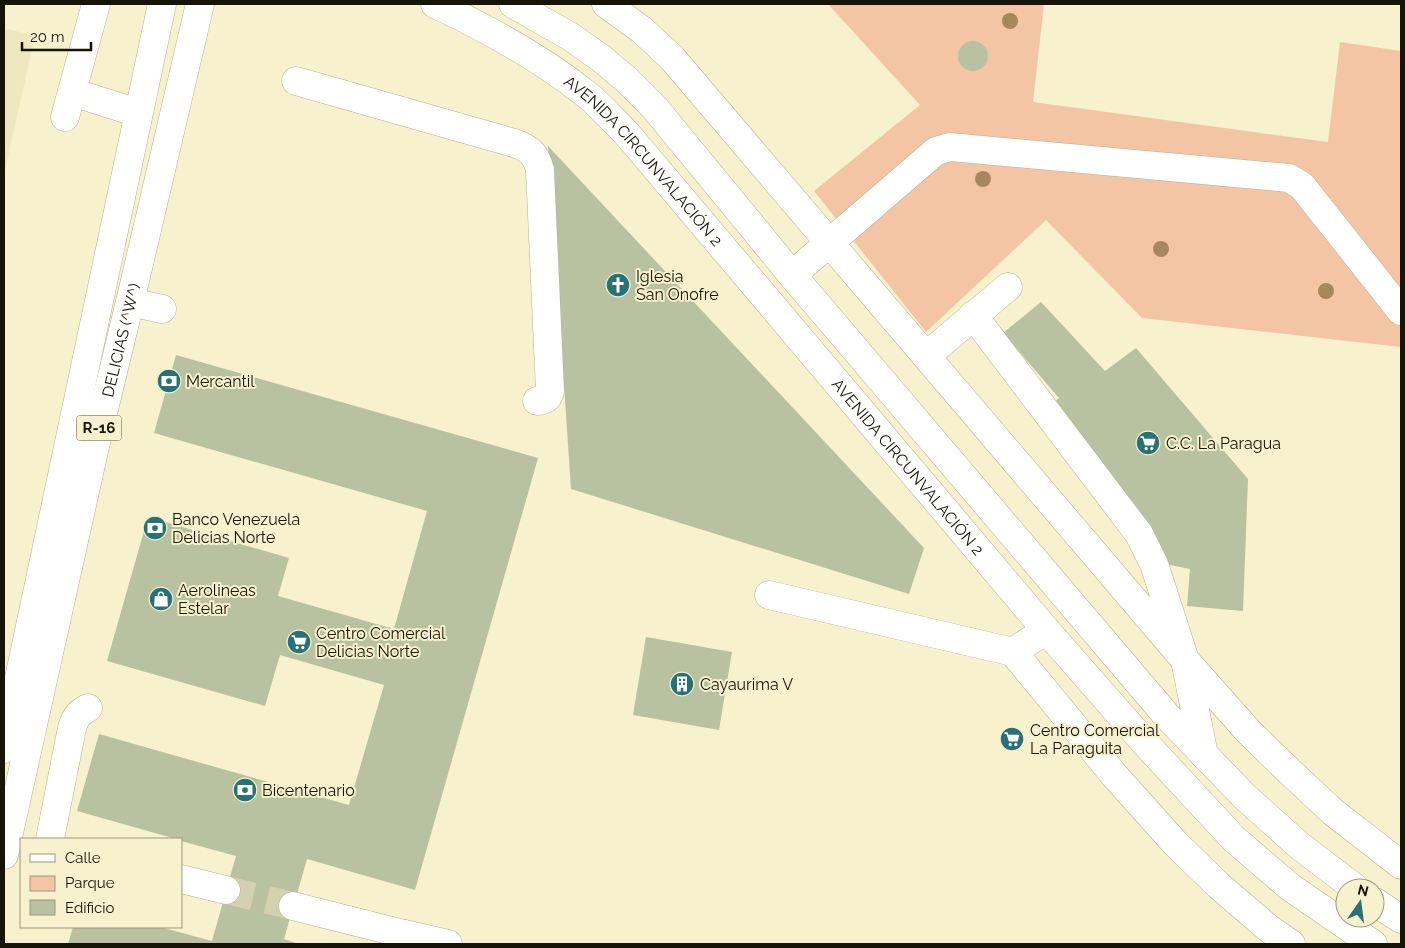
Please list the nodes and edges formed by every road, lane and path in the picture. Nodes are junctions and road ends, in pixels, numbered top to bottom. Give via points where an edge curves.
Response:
1 (96, 4) edge
2 (161, 4) edge
3 (435, 4) edge
4 (514, 4) edge
5 (606, 4) edge
6 (204, 10) edge
7 (296, 81) dead end
8 (138, 114) junction
9 (830, 243) junction
10 (792, 275) junction
11 (1008, 287) dead end
12 (130, 302) junction
13 (162, 309) dead end
14 (1401, 310) edge
15 (973, 315) junction
16 (926, 356) junction
17 (537, 401) dead end
18 (769, 596) dead end
19 (1046, 630) junction
20 (1013, 652) junction
21 (1185, 660) junction
22 (11, 673) edge
23 (88, 708) dead end
24 (4, 749) edge
25 (1204, 755) junction
26 (50, 838) edge
27 (11, 843) edge
28 (1401, 865) edge
29 (1342, 878) edge
30 (182, 879) edge
31 (226, 890) tunnel mouth
32 (293, 906) tunnel mouth
33 (1385, 909) edge
34 (1401, 919) edge
35 (403, 939) edge
36 (448, 944) edge
37 (1291, 944) edge
38 (1373, 944) edge

1 - 8 main road via 68,105
2 - 8 main road, DELICIAS (^W^) / R-16
3 - 19 main road, AVENIDA CIRCUNVALACIÓN 2 via 478,24 542,61 588,95 627,134
4 - 10 main road via 571,37 628,81 654,107
5 - 9 main road via 642,30 672,58
6 - 12 main road, DELICIAS (^W^) / R-16
7 - 17 main road via 514,143 532,152 540,170 550,391 549,397
8 - 22 main road, DELICIAS (^W^) / R-16
9 - 10 main road
9 - 14 main road via 936,151 950,147 1276,176 1289,178 1302,186
9 - 16 main road
10 - 25 main road
11 - 15 main road
12 - 13 main road
12 - 27 main road, DELICIAS (^W^) / R-16 via 96,442
15 - 16 main road
15 - 21 main road via 1139,534 1154,564
16 - 21 main road
18 - 20 main road
19 - 20 main road
19 - 38 main road, AVENIDA CIRCUNVALACIÓN 2 via 1234,839 1290,887
20 - 37 main road via 1175,843 1218,886
21 - 25 main road
21 - 28 main road via 1249,732 1289,771 1333,812
22 - 24 main road, DELICIAS (^W^) / R-16
23 - 26 main road via 81,711 72,728
25 - 29 main road via 1301,847
30 - 31 main road
32 - 35 main road
33 - 34 main road
35 - 36 main road

